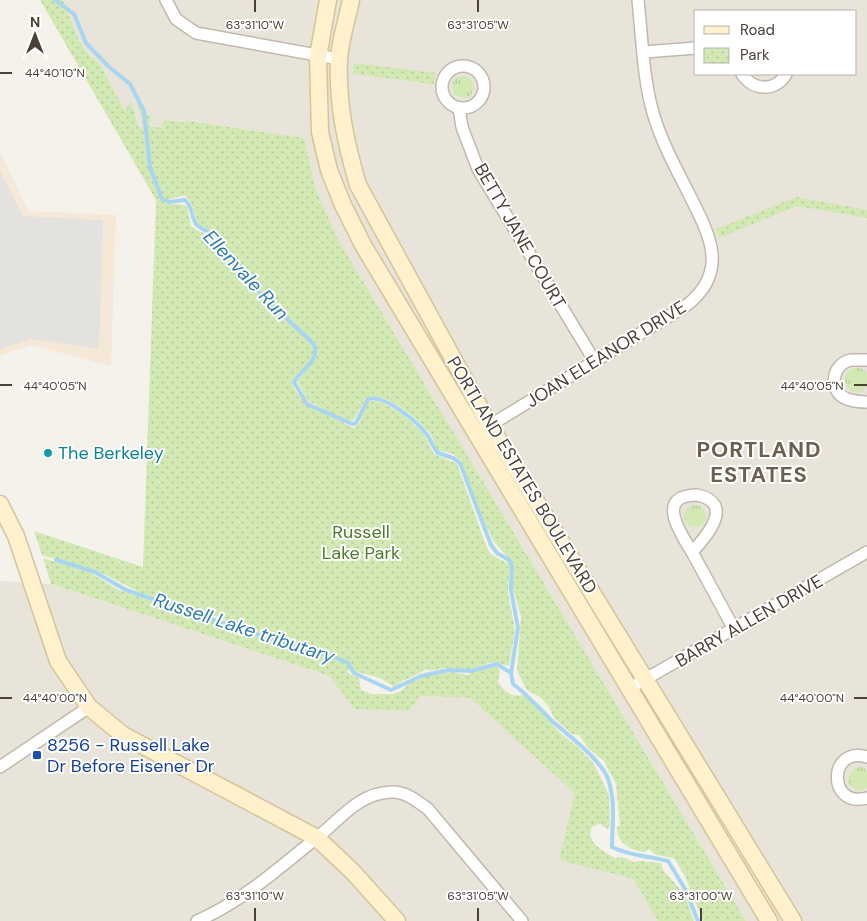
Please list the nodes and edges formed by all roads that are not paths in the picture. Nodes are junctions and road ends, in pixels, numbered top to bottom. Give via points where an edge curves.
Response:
1 (166, 0) edge
2 (328, 0) edge
3 (351, 0) edge
4 (638, 0) edge
5 (694, 48) edge
6 (644, 52) junction
7 (318, 57) junction
8 (339, 59) junction
9 (743, 75) edge
10 (785, 75) edge
11 (458, 108) dead end
12 (594, 360) junction
13 (867, 360) edge
14 (867, 402) edge
15 (483, 429) junction
16 (0, 504) edge
17 (692, 552) junction
18 (867, 554) edge
19 (734, 629) junction
20 (645, 681) junction
21 (630, 688) junction
22 (89, 707) junction
23 (867, 756) edge
24 (0, 767) edge
25 (867, 798) edge
26 (317, 838) junction
27 (197, 921) edge
28 (397, 921) edge
29 (522, 921) edge
30 (769, 921) edge
31 (793, 921) edge

1 - 7 street via 176,19 196,33
2 - 7 street, PORTLAND ESTATES BOULEVARD
3 - 8 street, PORTLAND ESTATES BOULEVARD
4 - 6 street, JOAN ELEANOR DRIVE
5 - 6 street
6 - 12 street, JOAN ELEANOR DRIVE via 653,113 666,149 710,236 712,270 703,289 687,305
7 - 8 street
7 - 15 street, PORTLAND ESTATES BOULEVARD via 320,132 329,170 343,205 363,245
8 - 15 street, PORTLAND ESTATES BOULEVARD via 341,115 358,185
9 - 10 street via 754,86 766,88 778,84
11 - 12 street, BETTY JANE COURT via 478,169
12 - 15 street, JOAN ELEANOR DRIVE
13 - 14 street via 850,360 842,364 834,378 840,395
15 - 20 street, PORTLAND ESTATES BOULEVARD
15 - 21 street, PORTLAND ESTATES BOULEVARD
16 - 22 street via 16,536 58,661
17 - 17 street via 708,536 716,517 712,504 697,495 680,500 673,515 674,524
17 - 19 street
18 - 19 street, BARRY ALLEN DRIVE
19 - 20 street, BARRY ALLEN DRIVE
20 - 21 street, BARRY ALLEN DRIVE
20 - 31 street, PORTLAND ESTATES BOULEVARD
21 - 30 street, PORTLAND ESTATES BOULEVARD
22 - 24 street
22 - 26 street via 123,735
23 - 25 street via 848,758 840,765 837,776 839,787 846,795 856,799
26 - 27 street via 244,895
26 - 28 street
26 - 29 street via 351,807 369,796 391,792 408,795 428,809

